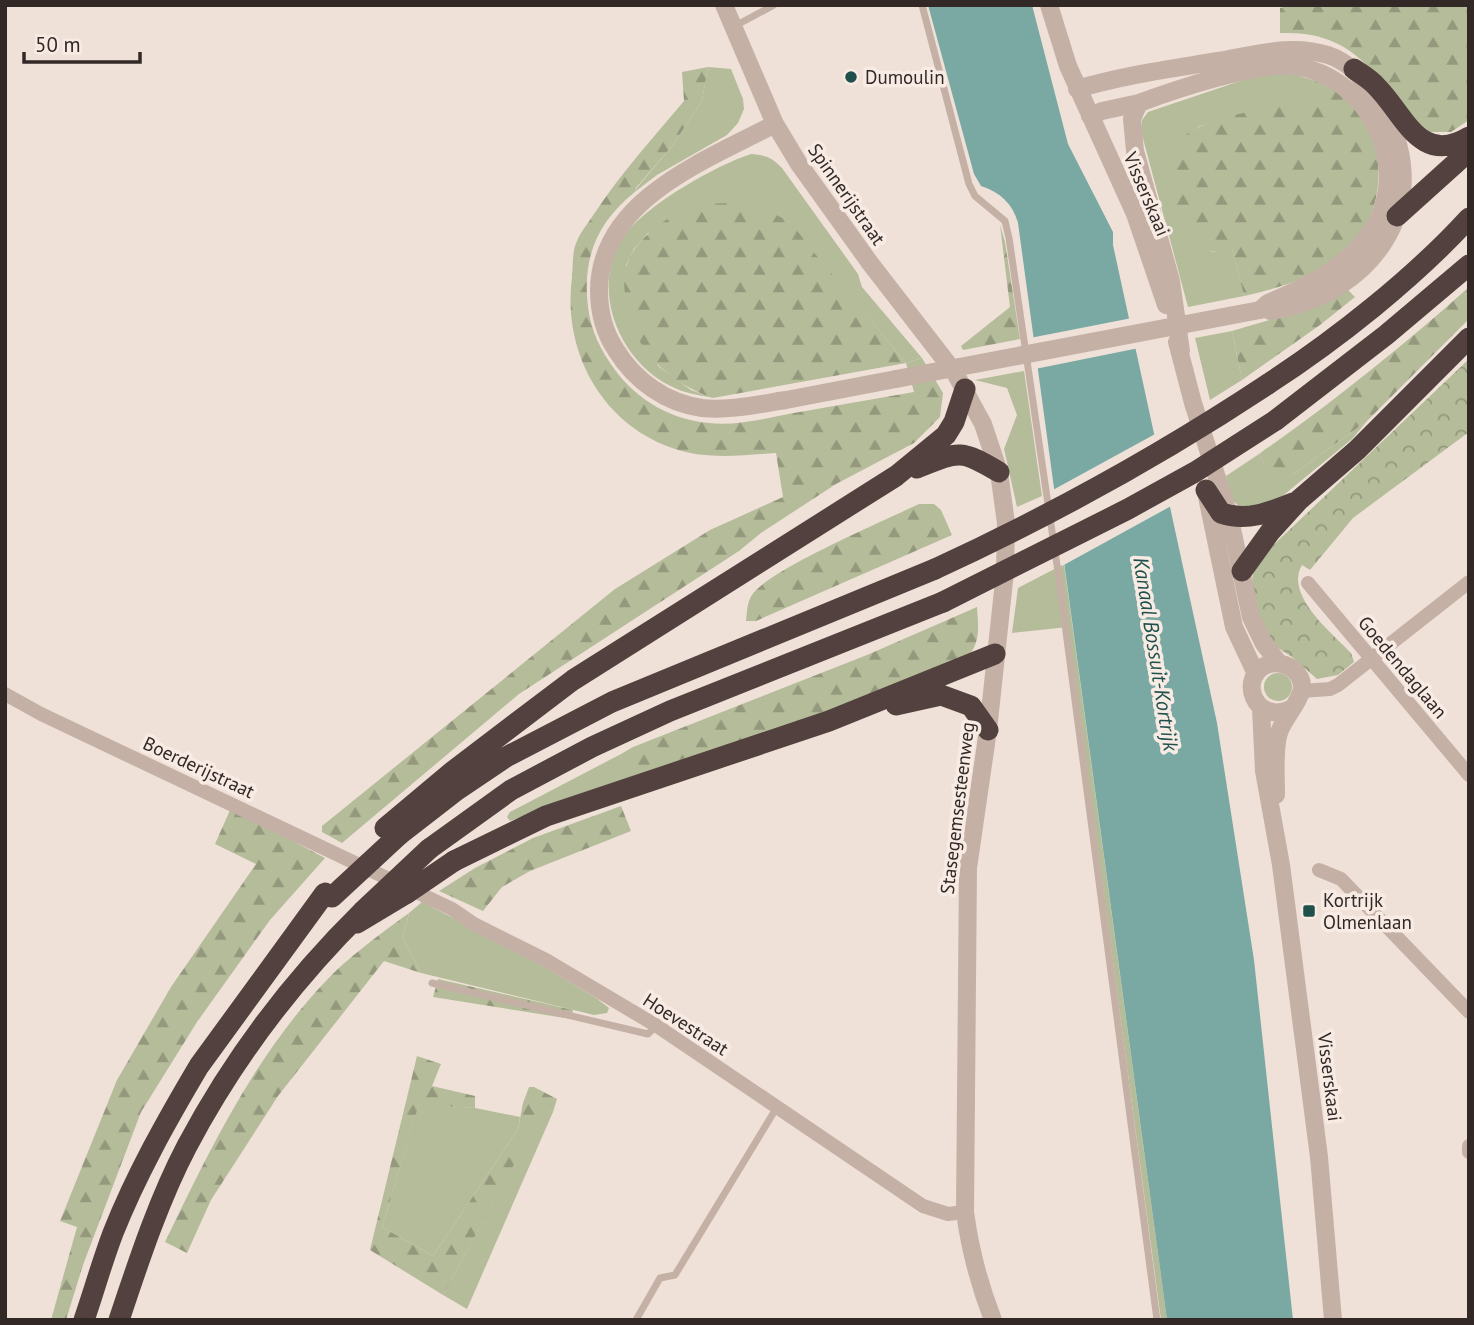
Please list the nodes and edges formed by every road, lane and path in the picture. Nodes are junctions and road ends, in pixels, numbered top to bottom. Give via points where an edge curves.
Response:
1 (724, 5) edge
2 (774, 5) edge
3 (922, 5) edge
4 (1049, 5) edge
5 (733, 27) junction
6 (1354, 69) junction
7 (1077, 89) junction
8 (1139, 103) junction
9 (1090, 116) junction
10 (775, 124) junction
11 (1469, 136) edge
12 (1469, 151) edge
13 (1397, 216) junction
14 (1469, 218) edge
15 (1359, 247) junction
16 (1469, 265) edge
17 (1260, 310) junction
18 (1469, 338) edge
19 (1181, 351) junction
20 (965, 388) junction
21 (1193, 403) junction
22 (999, 472) junction
23 (896, 476) junction
24 (1206, 490) junction
25 (1299, 500) junction
26 (1229, 515) junction
27 (1242, 571) junction
28 (1469, 582) edge
29 (1308, 583) dead end
30 (995, 654) junction
31 (1372, 659) junction
32 (1279, 663) junction
33 (1256, 674) junction
34 (1301, 691) junction
35 (5, 694) edge
36 (1261, 708) junction
37 (1291, 709) junction
38 (829, 721) junction
39 (988, 730) junction
40 (1469, 775) edge
41 (392, 832) junction
42 (1277, 840) junction
43 (1319, 870) dead end
44 (379, 872) joint
45 (366, 913) junction
46 (432, 983) dead end
47 (1469, 1012) edge
48 (657, 1026) junction
49 (777, 1107) junction
50 (1469, 1146) edge
51 (1469, 1152) edge
52 (965, 1212) junction
53 (84, 1320) edge
54 (118, 1320) edge
55 (636, 1320) edge
56 (993, 1320) edge
57 (1157, 1320) edge
58 (1333, 1320) edge

1 - 5 street, Spinnerijstraat
2 - 5 lane
3 - 57 lane via 969,184 975,196 1004,221 1009,238
4 - 7 street, Visserskaai
5 - 10 street, Spinnerijstraat
6 - 7 street via 1316,52 1279,50 1122,76
6 - 11 highway via 1376,85 1419,137 1440,145
6 - 13 street via 1396,138 1402,180
7 - 9 street, Visserskaai
8 - 9 street
8 - 15 street via 1273,67 1304,68 1335,81 1371,117 1387,161 1382,208
8 - 19 street via 1132,119 1135,151 1171,281
9 - 19 street, Visserskaai via 1135,214
10 - 17 street, bridge via 650,195 624,220 606,251 600,273 601,312 609,338 624,363 645,384 676,401 703,408 758,404
10 - 20 street, Spinnerijstraat via 799,164
12 - 13 highway
13 - 15 street
13 - 17 street via 1377,254 1351,279 1308,301 1271,312
14 - 41 highway, bridge via 1448,241 1312,355 1118,477 935,569 612,702 506,757
15 - 17 street via 1330,272
16 - 45 highway, bridge via 1387,335 1276,419 1195,472 943,602 670,710 511,790 429,849
18 - 25 highway via 1357,450
19 - 21 street, Visserskaai
20 - 22 street, Stasegemsesteenweg
20 - 23 highway via 946,435
21 - 24 street, Visserskaai
21 - 26 street, Visserskaai
22 - 23 highway via 971,456 956,454
22 - 30 street, Stasegemsesteenweg via 1006,537
23 - 41 highway via 573,680 453,771
24 - 26 highway via 1221,513
24 - 33 street, Visserskaai via 1234,627
25 - 26 highway via 1263,514
25 - 27 highway
26 - 27 street, Visserskaai
27 - 32 street, Visserskaai via 1251,617
28 - 31 street
29 - 31 street, Goedendaglaan
30 - 38 highway
30 - 39 street, Stasegemsesteenweg
31 - 34 street via 1330,689
31 - 40 street, Goedendaglaan
32 - 33 street
32 - 34 street via 1293,669
33 - 36 street via 1251,691
34 - 37 street
35 - 44 street, Boerderijstraat
36 - 37 street via 1276,713
36 - 42 street, Visserskaai via 1262,757
37 - 42 street, Visserskaai via 1277,739
38 - 39 highway via 941,695 971,706
38 - 45 highway, bridge via 547,816 454,861
39 - 52 street, Stasegemsesteenweg via 968,867
41 - 53 highway via 347,862 329,895 199,1066 161,1132 114,1232
42 - 58 street, Visserskaai via 1319,1157
43 - 47 street via 1341,879
44 - 48 street, Hoevestraat via 546,960
45 - 54 highway via 343,931 284,997 244,1051 187,1147
46 - 48 lane via 634,1032 649,1034
48 - 49 street, Hoevestraat
49 - 52 street, Hoevestraat via 923,1206 948,1214
49 - 55 lane via 675,1275 660,1278
50 - 51 street
52 - 56 street, Stasegemsesteenweg via 979,1284

